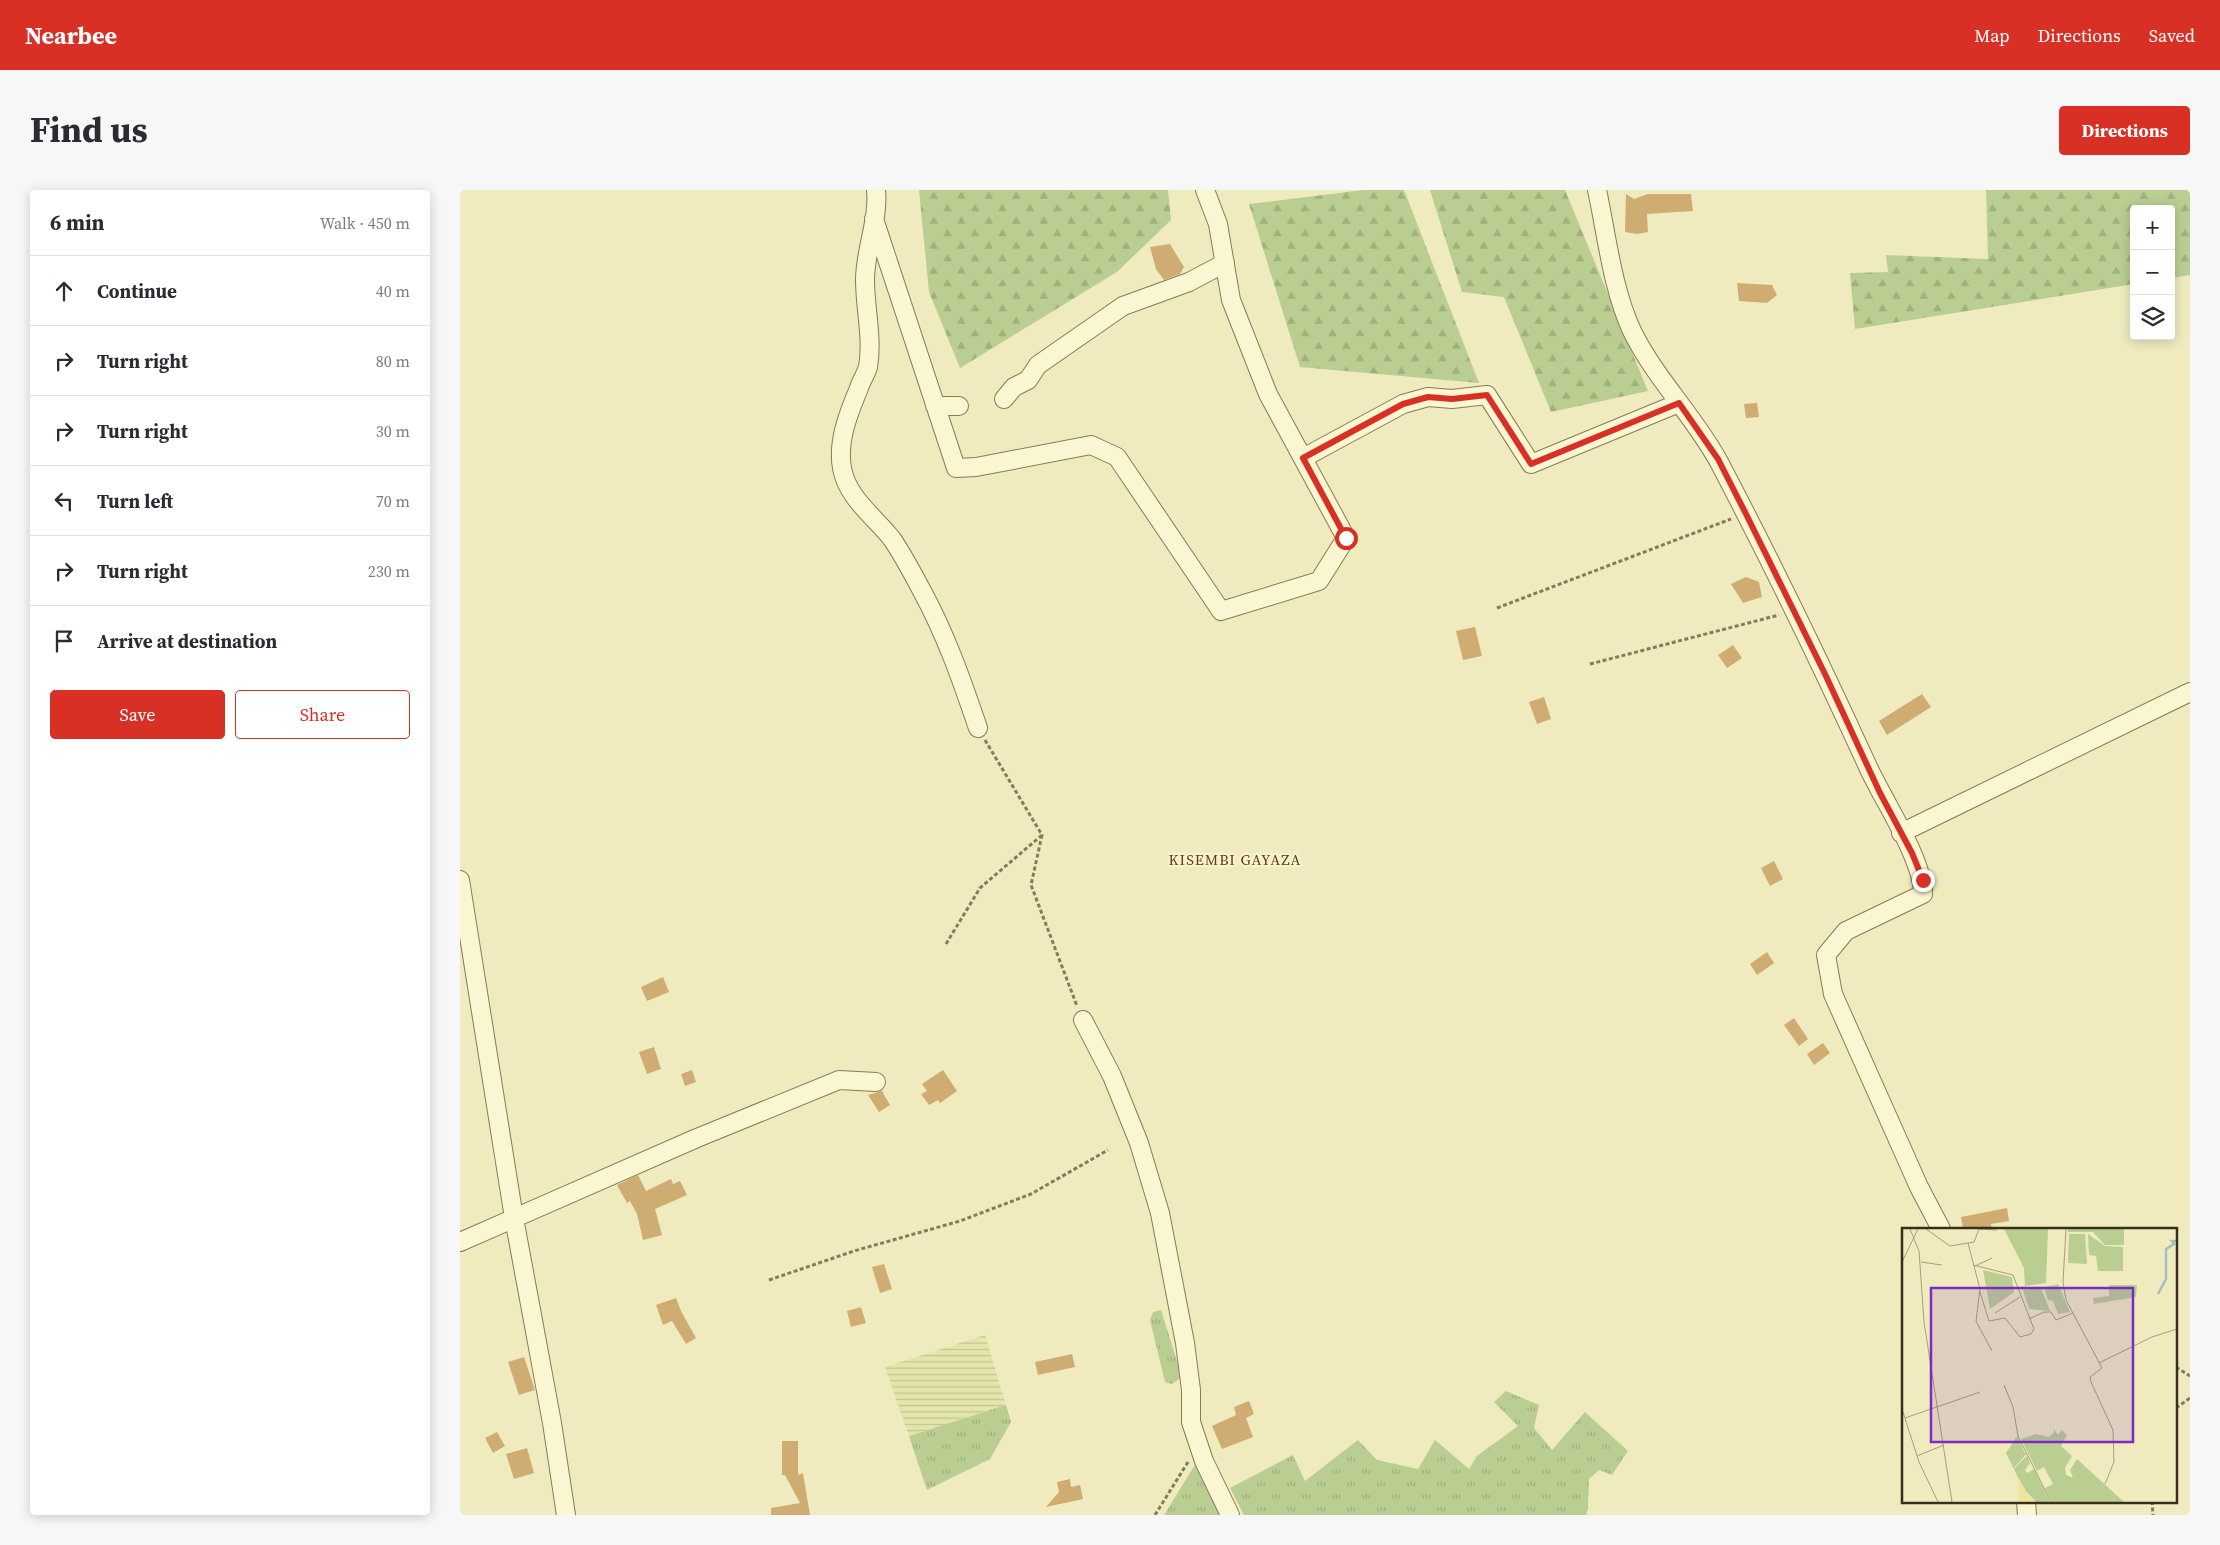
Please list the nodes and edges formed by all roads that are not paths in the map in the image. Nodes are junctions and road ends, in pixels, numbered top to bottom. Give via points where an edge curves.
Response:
1 (876, 190) edge
2 (1205, 190) edge
3 (1597, 190) edge
4 (874, 219) junction
5 (1225, 263) junction
6 (1004, 399) dead end
7 (1679, 403) junction
8 (935, 406) junction
9 (959, 406) dead end
10 (1303, 458) junction
11 (2190, 692) edge
12 (978, 728) road end
13 (1902, 833) junction
14 (460, 880) edge
15 (1083, 1020) road end
16 (876, 1082) dead end
17 (514, 1218) junction
18 (1940, 1228) edge
19 (460, 1242) edge
20 (2026, 1502) edge
21 (566, 1515) edge
22 (1230, 1515) edge
23 (2027, 1515) edge

1 - 4 street
2 - 5 street via 1218,224
3 - 7 street via 1619,295 1632,330
4 - 8 street
4 - 12 street via 866,252 865,280 870,353 867,370 848,415 842,442 842,468 858,501 892,539 945,635
5 - 6 street via 1189,282 1123,306 1038,365 1028,380 1014,387
5 - 10 street via 1232,300 1268,394
7 - 10 street via 1531,464 1487,395 1452,399 1428,397 1403,404
7 - 13 street via 1718,459
8 - 9 street
8 - 10 street via 956,468 1091,445 1117,457 1222,611 1319,581 1346,538
11 - 13 street
13 - 18 street via 1923,880 1923,894 1846,931 1826,955 1833,994
14 - 17 street
15 - 22 street via 1116,1084 1139,1143 1160,1213 1185,1343 1191,1422
16 - 17 street via 839,1080
17 - 19 street
17 - 21 street
20 - 23 street

